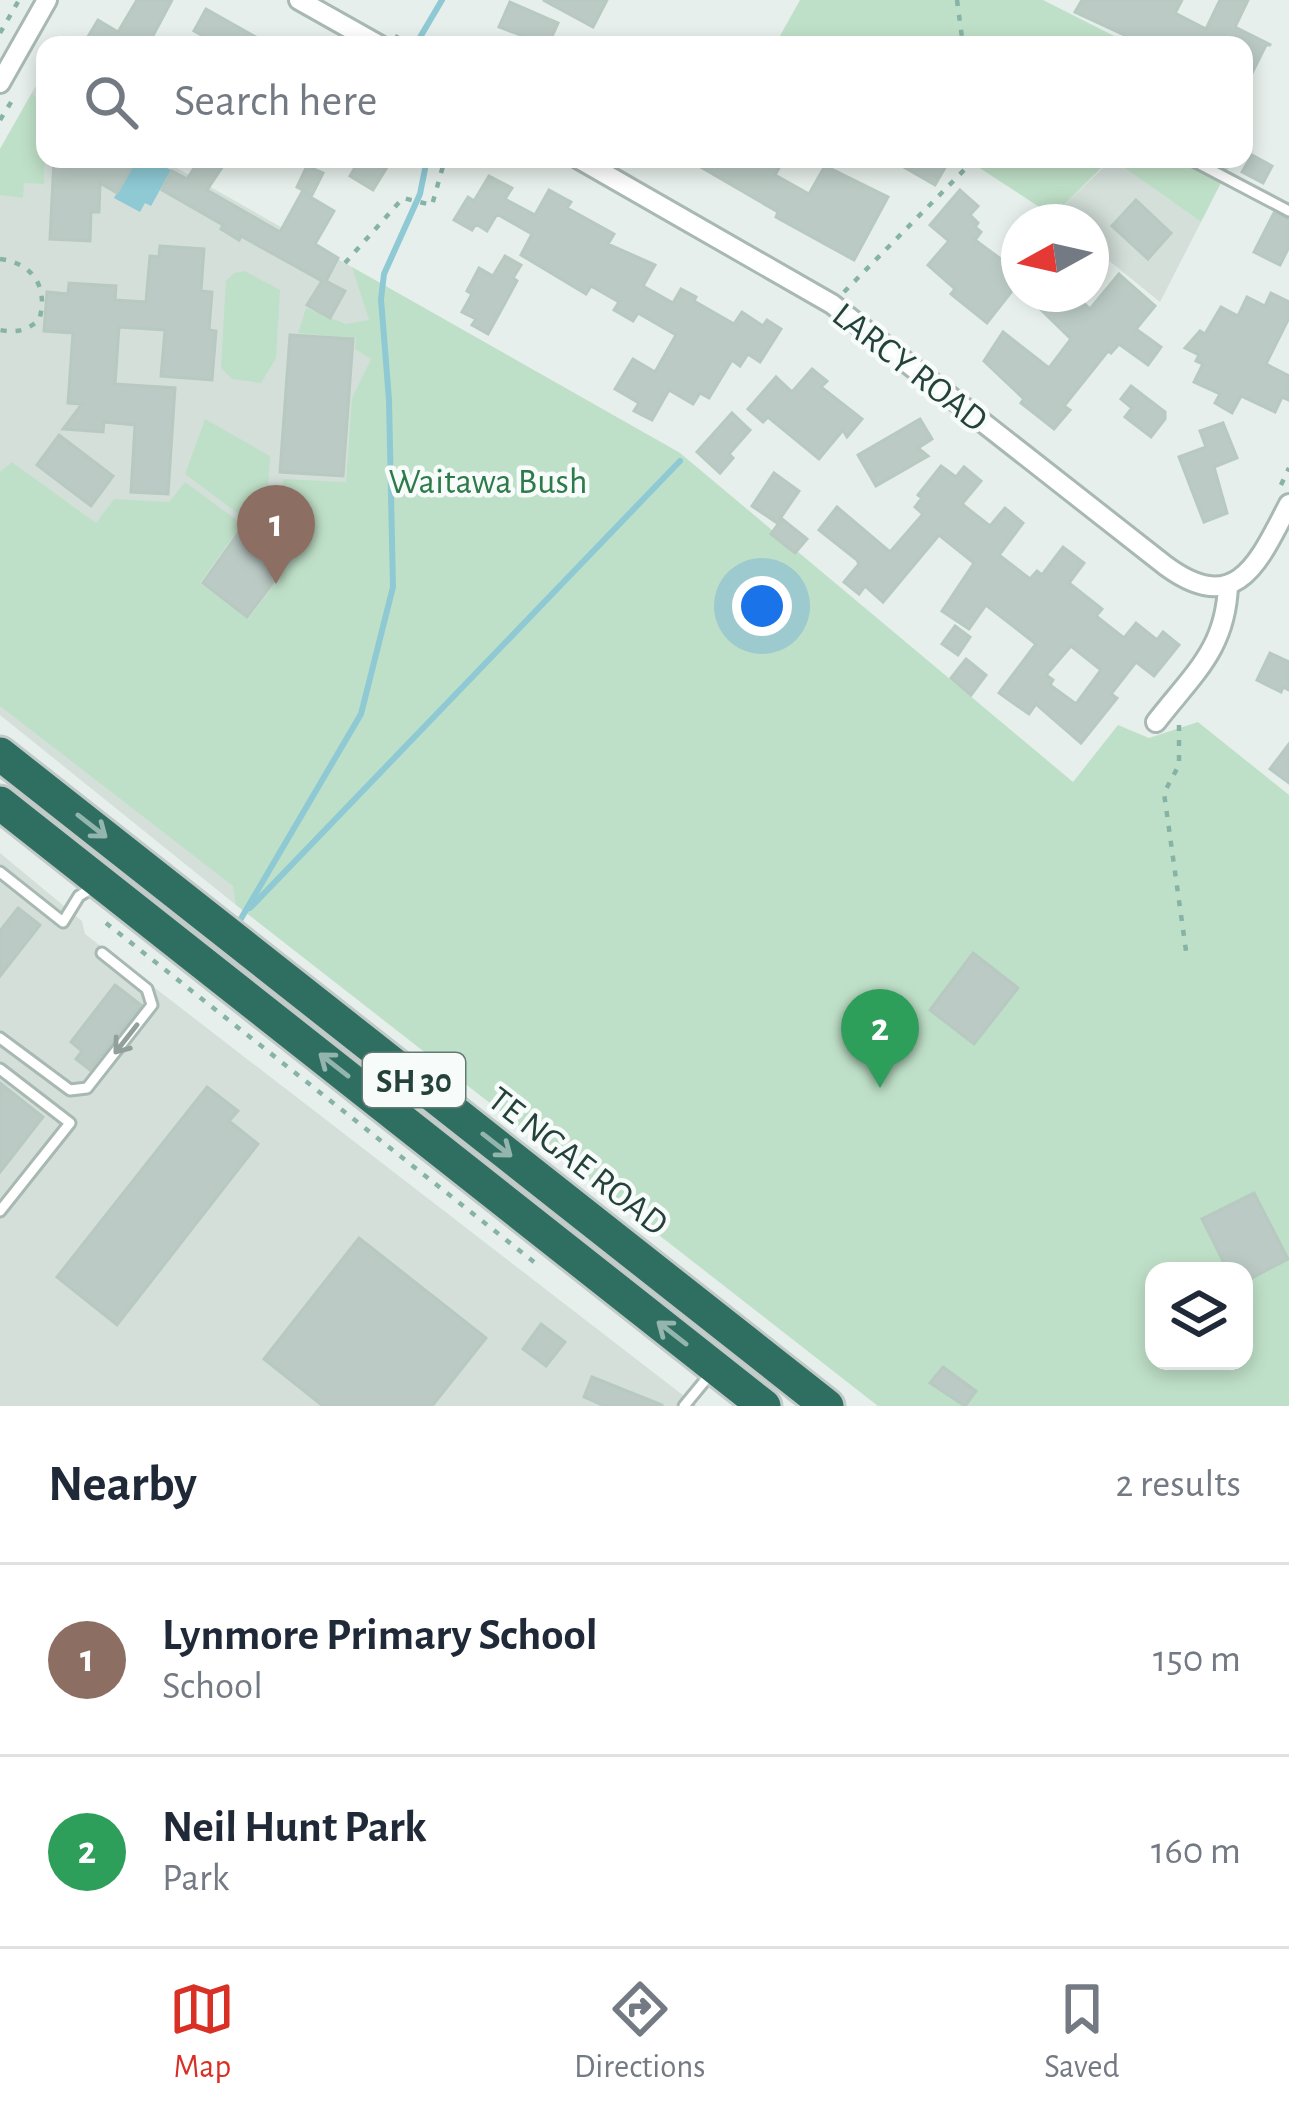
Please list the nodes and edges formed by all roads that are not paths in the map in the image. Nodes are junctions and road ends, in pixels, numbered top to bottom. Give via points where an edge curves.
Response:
1 (47, 0) edge
2 (299, 0) edge
3 (363, 36) edge
4 (8, 88) edge
5 (595, 168) edge
6 (1207, 168) edge
7 (1289, 211) edge
8 (1284, 495) edge
9 (1228, 585) junction
10 (1156, 722) dead end
11 (0, 754) edge
12 (0, 803) edge
13 (0, 872) edge
14 (102, 883) junction
15 (101, 953) dead end
16 (0, 1037) edge
17 (0, 1069) edge
18 (0, 1210) edge
19 (716, 1368) junction
20 (684, 1406) edge
21 (764, 1406) edge
22 (827, 1406) edge

1 - 4 street
2 - 3 street
5 - 9 street, LARCY ROAD via 832,304 1177,574 1204,587
6 - 7 lane
8 - 9 street via 1252,570
9 - 10 street via 1217,643
11 -> 22 highway, TE NGAE ROAD / SH 30
12 - 14 highway, SH 30
13 - 14 lane via 63,922 79,896
19 -> 14 highway, SH 30
15 -> 16 lane via 147,989 152,1005 87,1088 70,1090
17 - 18 lane via 70,1124
19 - 20 lane
19 - 21 highway, SH 30

